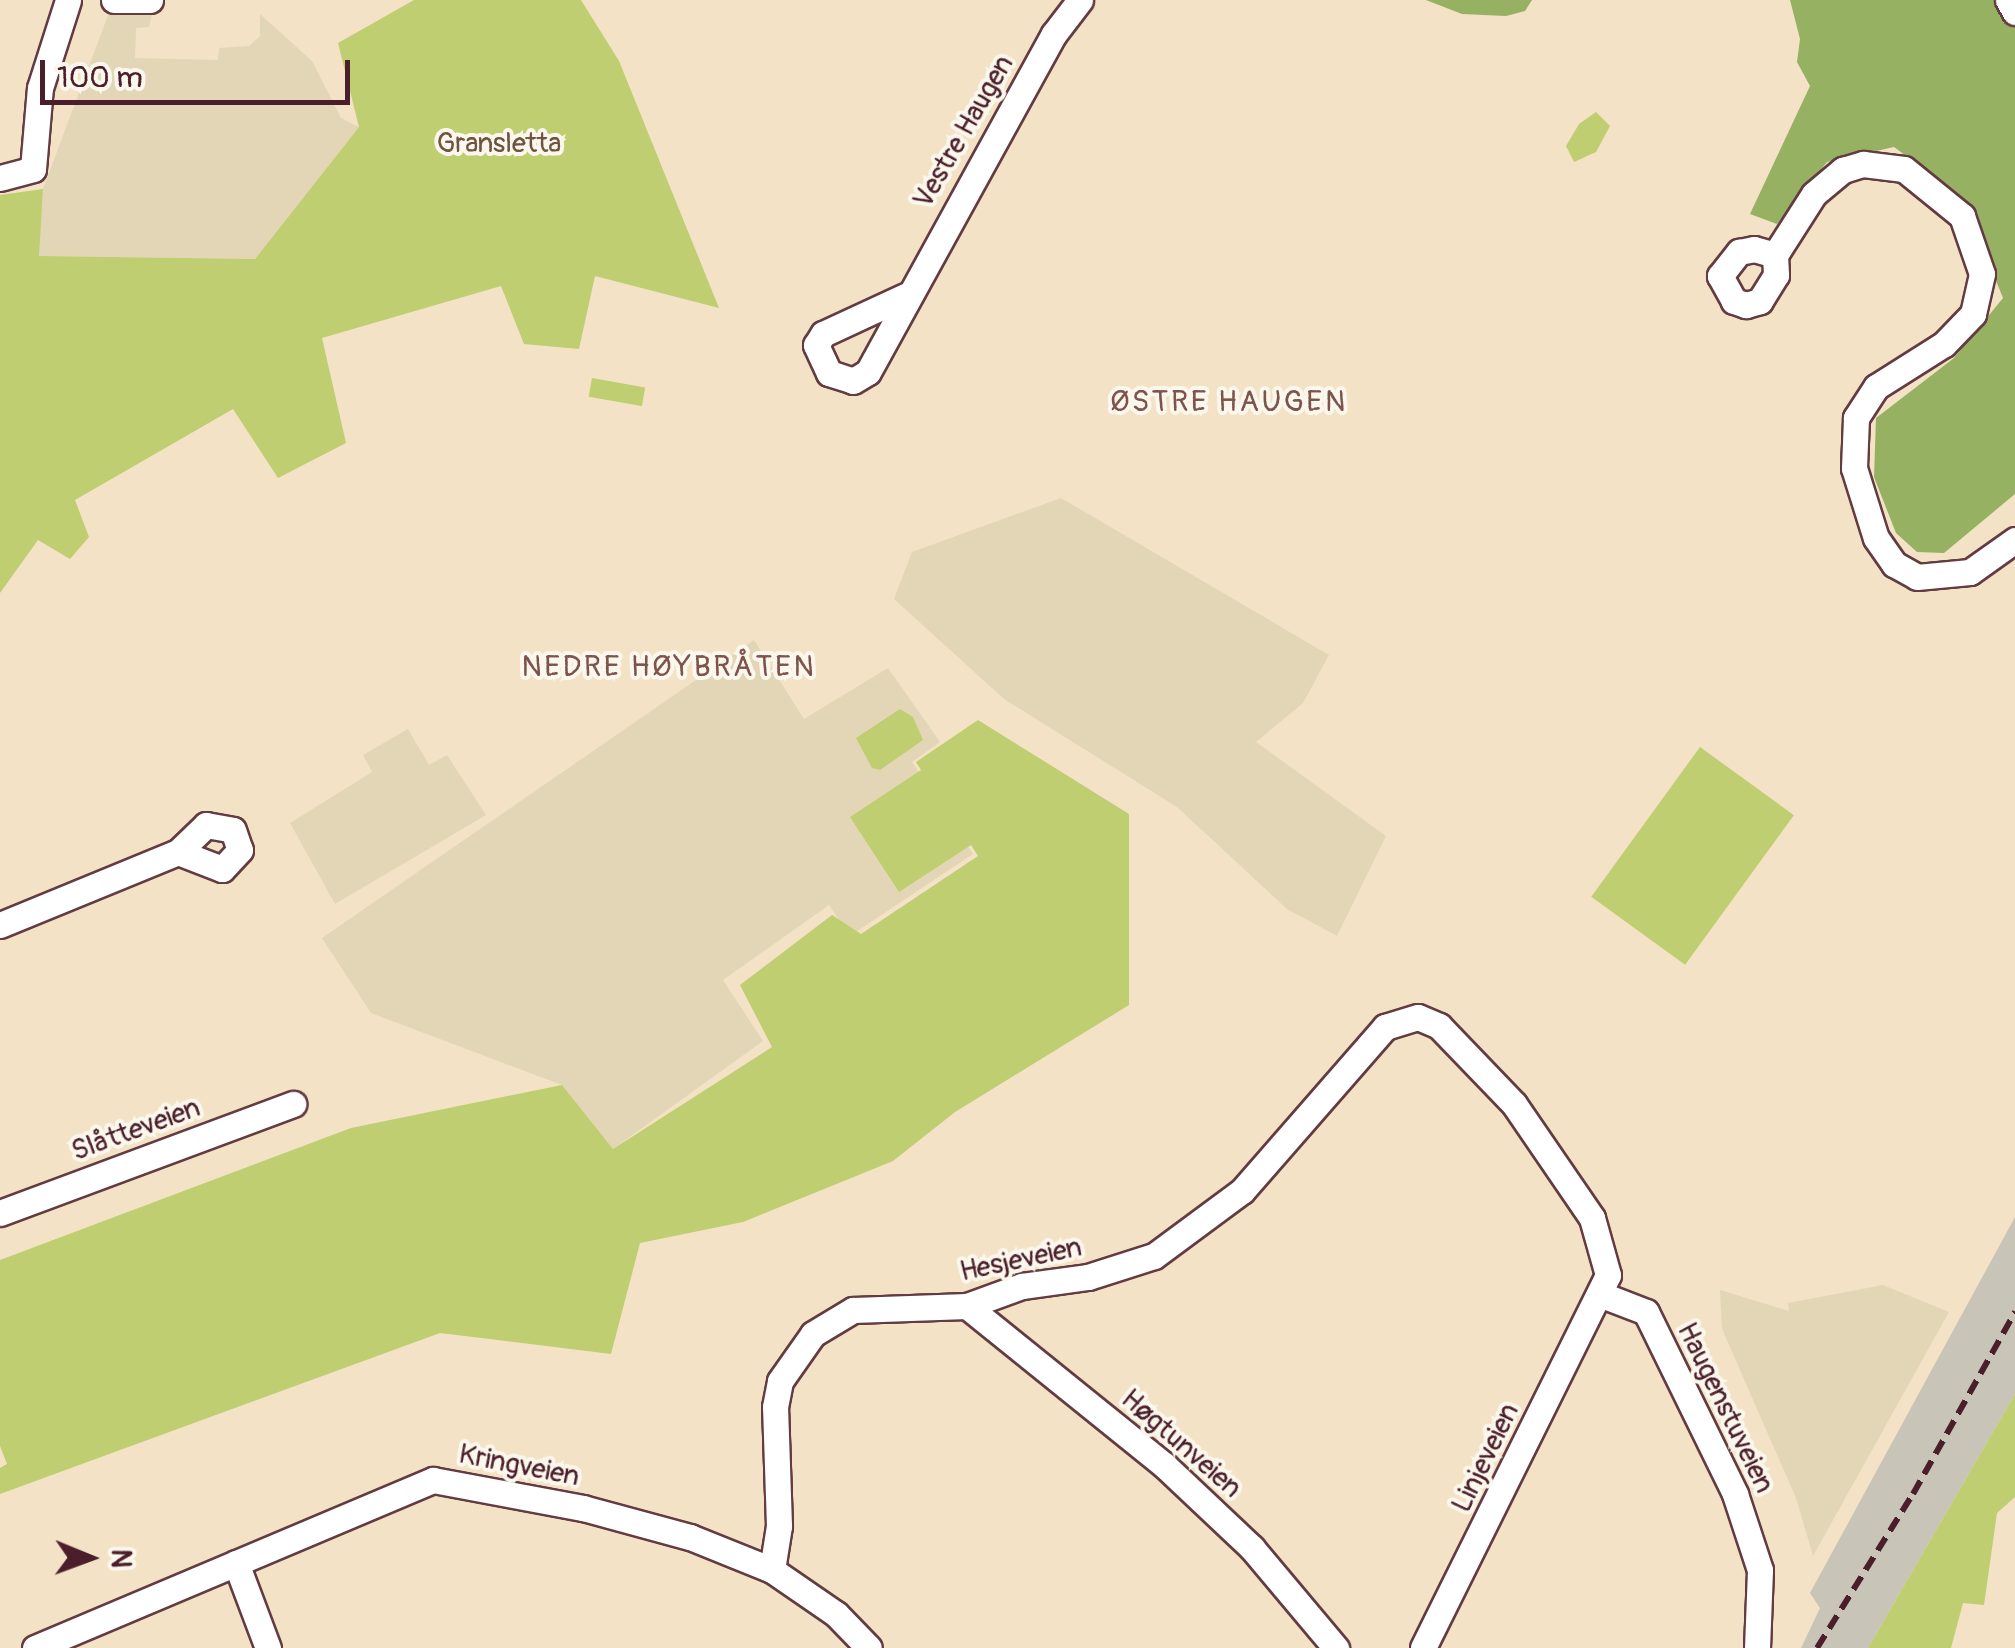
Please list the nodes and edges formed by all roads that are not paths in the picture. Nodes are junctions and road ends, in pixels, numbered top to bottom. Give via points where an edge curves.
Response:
1 (68, 0) edge
2 (114, 0) edge
3 (150, 0) edge
4 (1080, 0) edge
5 (2008, 0) edge
6 (2015, 12) edge
7 (0, 178) edge
8 (1775, 255) dead end
9 (905, 296) dead end
10 (2013, 546) edge
11 (178, 852) dead end
12 (0, 925) edge
13 (293, 1104) dead end
14 (0, 1213) edge
15 (1602, 1295) junction
16 (966, 1306) junction
17 (236, 1563) junction
18 (772, 1570) junction
19 (35, 1648) edge
20 (268, 1648) edge
21 (869, 1648) edge
22 (1336, 1648) edge
23 (1424, 1648) edge
24 (1757, 1648) edge

1 - 7 street via 40,88 33,169
2 - 3 street
4 - 9 street, Vestre Haugen via 1054,34
5 - 6 street
8 - 10 street via 1814,194 1843,170 1863,164 1904,169 1962,216 1982,274 1973,314 1944,344 1876,387 1856,418 1854,468 1876,538 1894,564 1917,577 1970,572
11 - 12 street
13 - 14 street, Slåtteveien
15 - 16 street, Hesjeveien via 1608,1264 1602,1240 1514,1104 1439,1026 1418,1017 1396,1019 1242,1192 1186,1238 1125,1268 1022,1286
15 - 23 street, Linjeveien
15 - 24 street, Haugenstuveien via 1646,1312 1735,1494 1760,1570
16 - 18 street, Hesjeveien via 853,1310 814,1334 792,1360 775,1407 780,1503
16 - 22 street, Høgtunveien via 1164,1465 1252,1548
17 - 18 street, Kringveien via 433,1480 601,1513 690,1537
17 - 19 street, Kringveien
17 - 20 street
18 - 21 street, Kringveien via 836,1614

